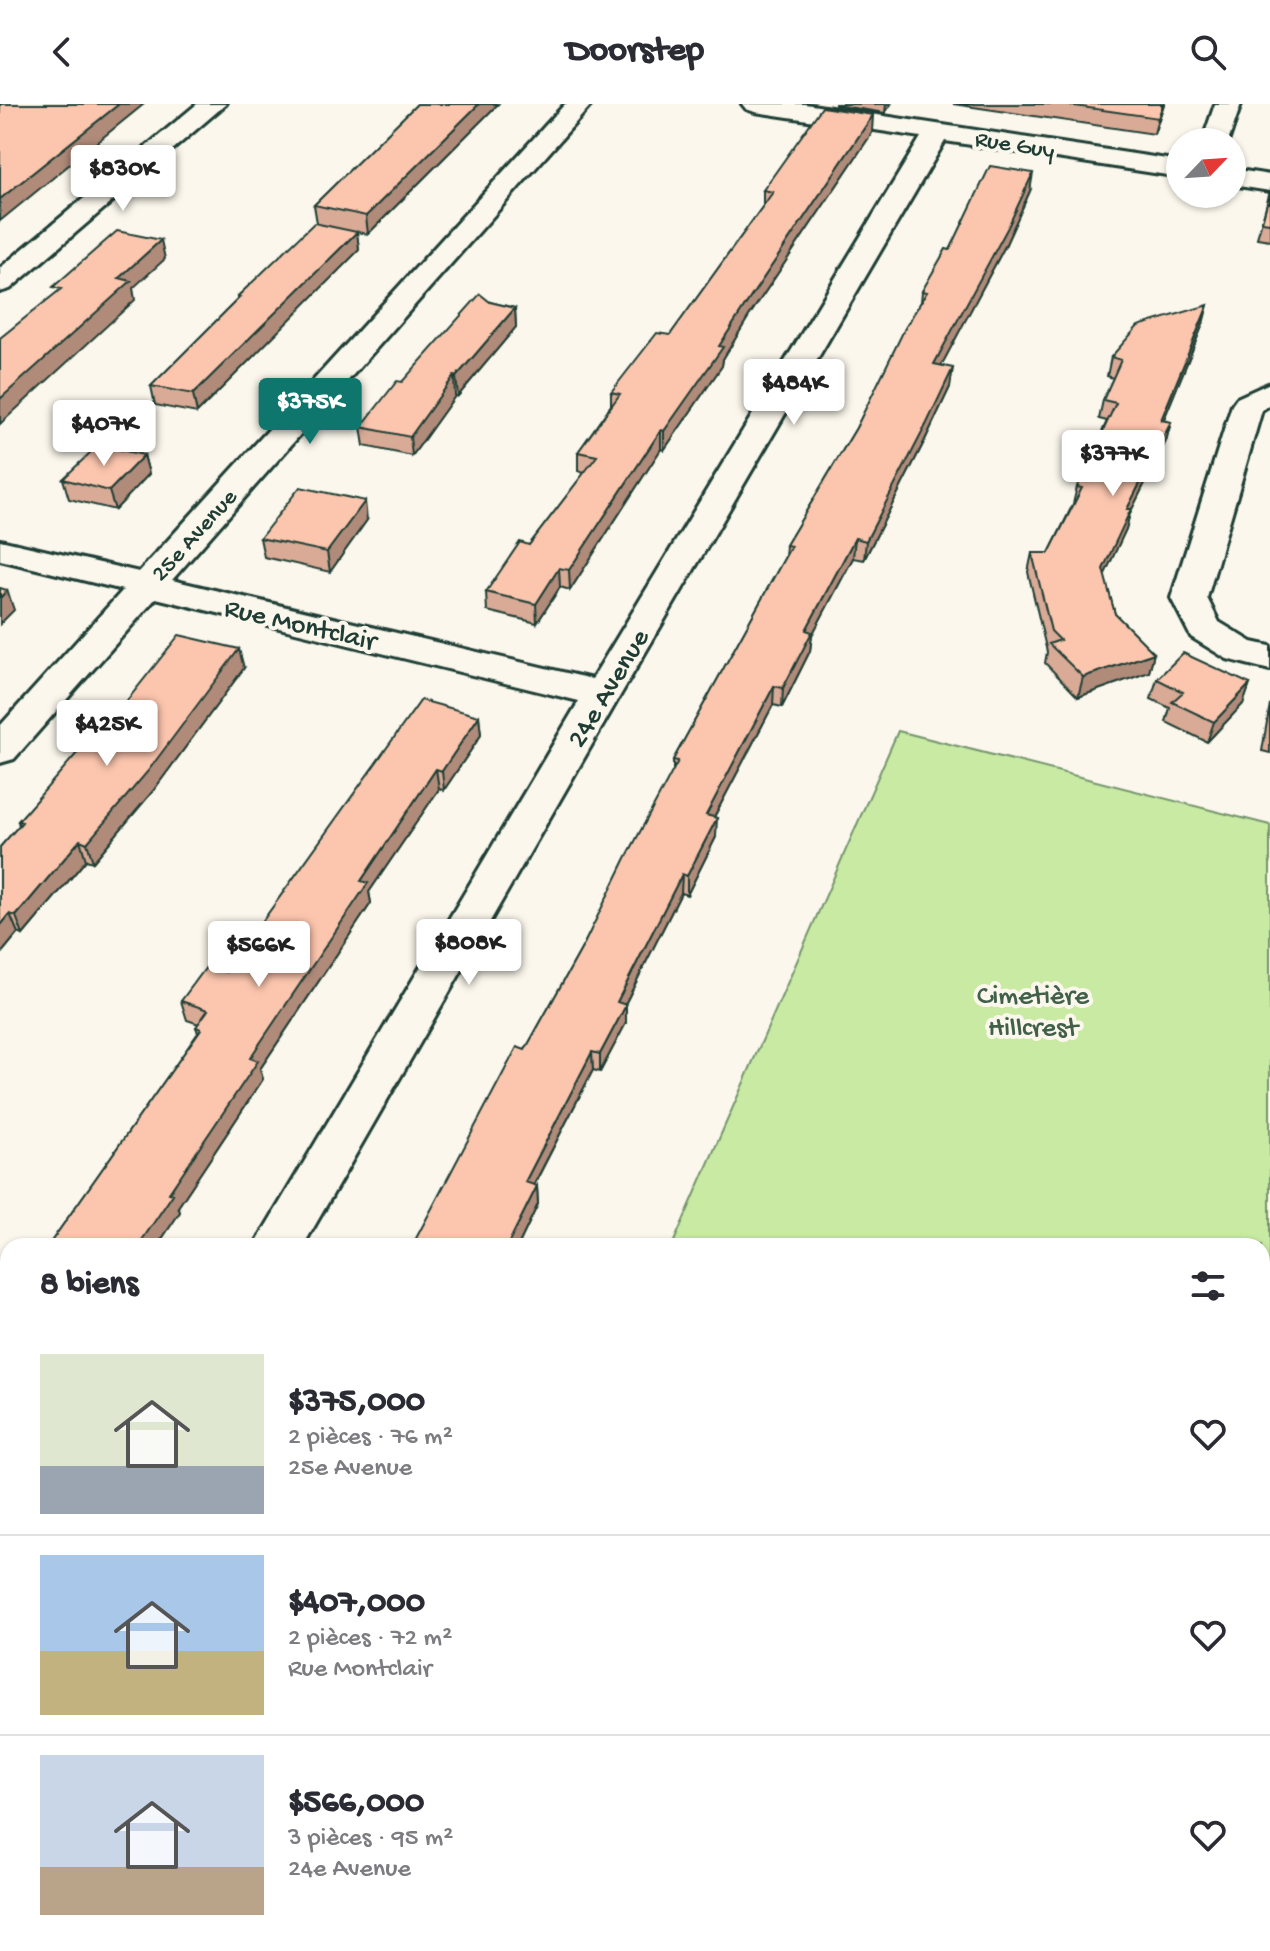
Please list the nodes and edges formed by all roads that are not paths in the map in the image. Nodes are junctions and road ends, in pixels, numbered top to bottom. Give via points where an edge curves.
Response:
1 (213, 104) edge
2 (579, 104) edge
3 (755, 104) edge
4 (1228, 104) edge
5 (1220, 128) edge
6 (938, 131) junction
7 (1166, 167) edge
8 (1246, 179) edge
9 (1270, 183) edge
10 (0, 283) edge
11 (1270, 392) edge
12 (0, 550) edge
13 (148, 585) junction
14 (1270, 658) edge
15 (602, 694) junction
16 (0, 750) edge
17 (283, 1238) edge

1 - 10 street
2 - 13 street, 25e Avenue
3 - 6 street, Rue Guy
4 - 5 street
6 - 7 street, Rue Guy
6 - 15 street, 24e Avenue
8 - 9 street
11 - 14 street via 1248,405 1189,598 1204,629 1240,651
12 - 13 street, Rue Montclair
13 - 15 street, Rue Montclair
13 - 16 street, 25e Avenue
15 - 17 street, 24e Avenue

